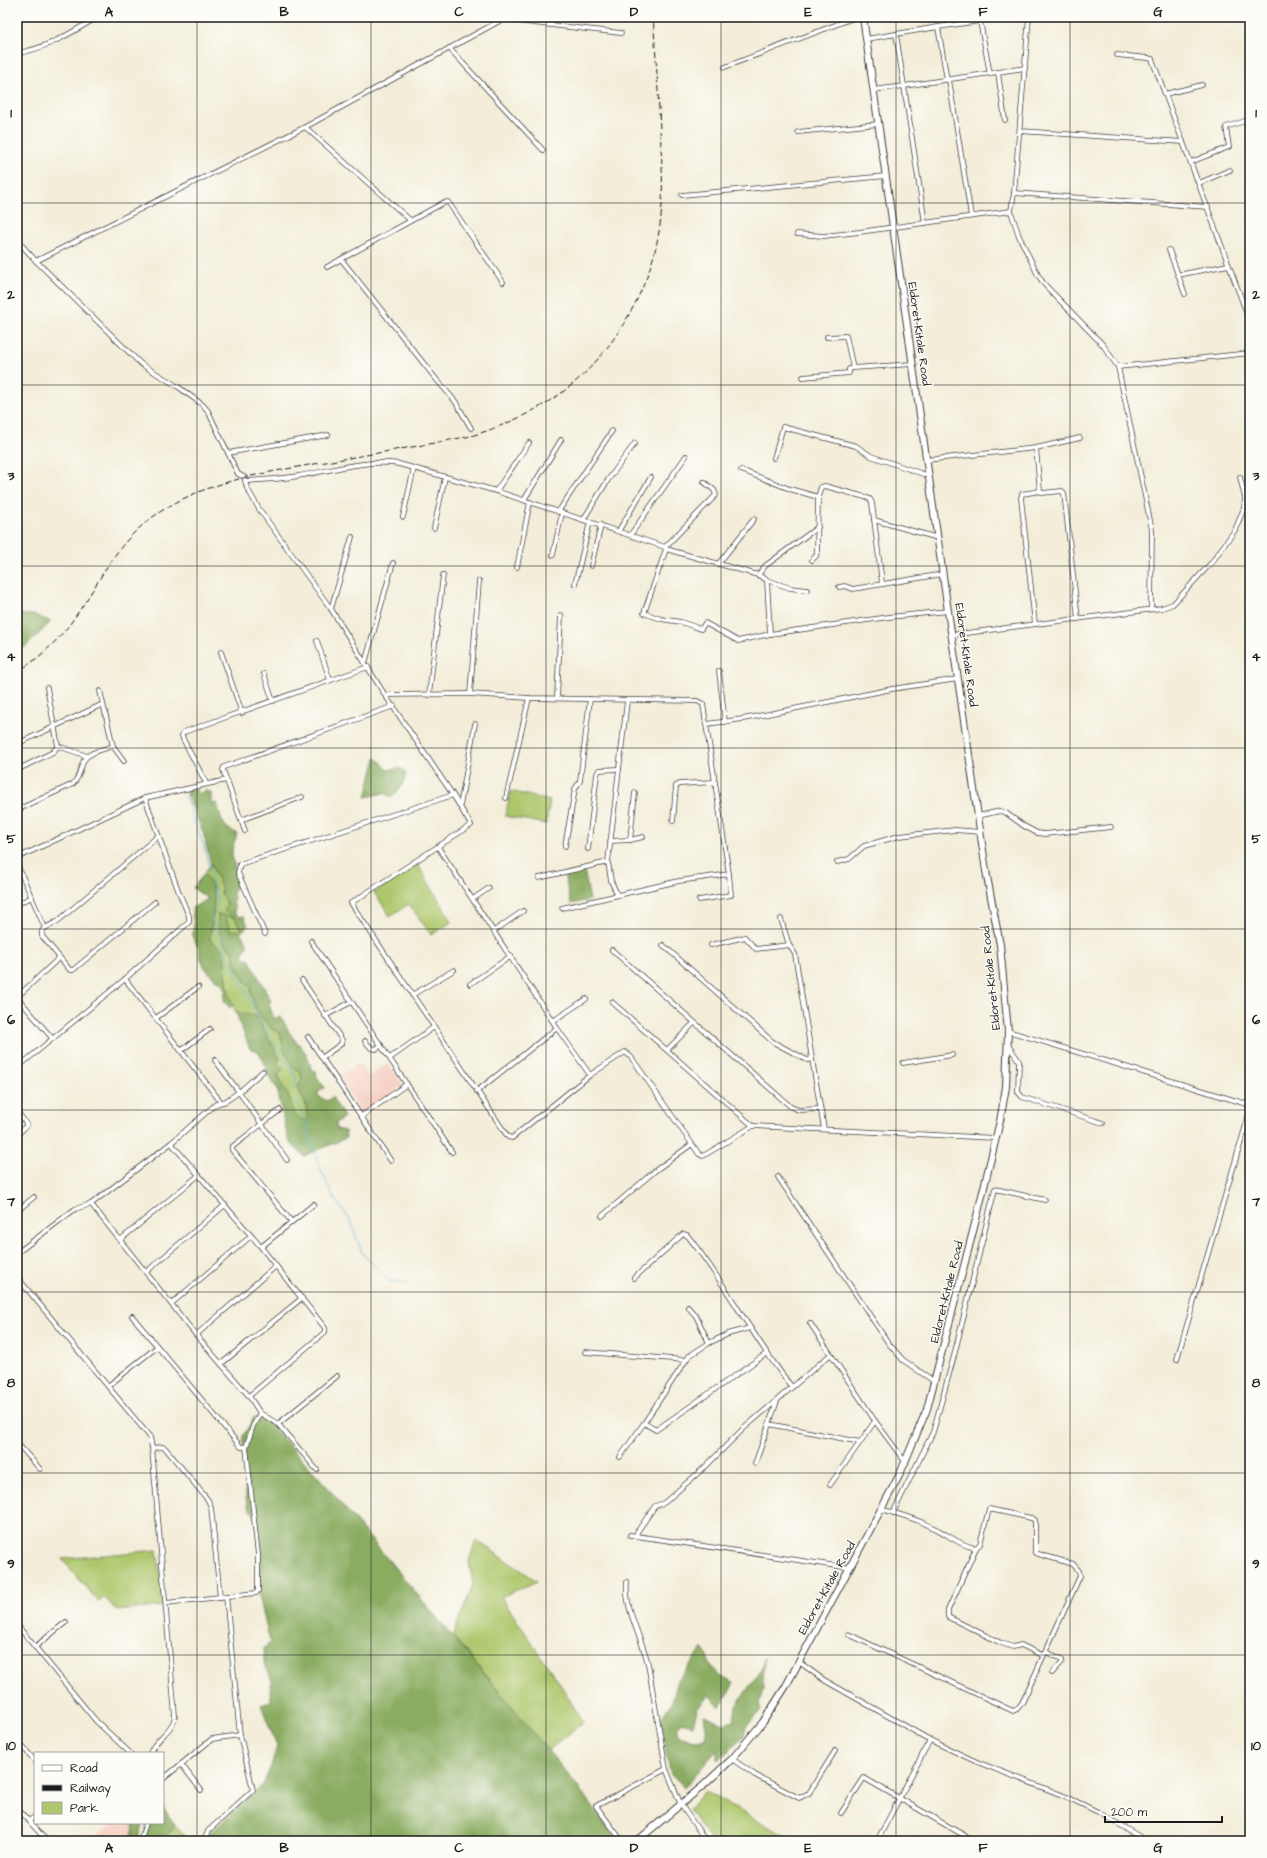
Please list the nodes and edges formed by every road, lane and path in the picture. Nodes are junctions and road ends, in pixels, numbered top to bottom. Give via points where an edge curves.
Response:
1 (98, 17) edge
2 (504, 17) edge
3 (856, 17) edge
4 (863, 17) edge
5 (1029, 17) edge
6 (938, 27) junction
7 (621, 33) dead end
8 (896, 34) junction
9 (866, 39) junction
10 (449, 48) junction
11 (17, 53) edge
12 (1117, 55) dead end
13 (725, 67) dead end
14 (1026, 68) junction
15 (998, 73) junction
16 (990, 74) junction
17 (948, 80) junction
18 (1202, 85) dead end
19 (904, 86) junction
20 (873, 90) junction
21 (1165, 94) junction
22 (1005, 120) dead end
23 (1245, 121) dead end
24 (878, 124) junction
25 (305, 127) junction
26 (1020, 131) junction
27 (798, 132) dead end
28 (1183, 142) junction
29 (543, 150) dead end
30 (1191, 162) junction
31 (1230, 170) dead end
32 (886, 176) junction
33 (1199, 183) junction
34 (1014, 192) junction
35 (682, 195) dead end
36 (1208, 207) junction
37 (1011, 211) junction
38 (971, 216) junction
39 (410, 220) junction
40 (925, 222) junction
41 (893, 228) junction
42 (797, 234) dead end
43 (17, 240) edge
44 (1169, 250) dead end
45 (341, 259) junction
46 (36, 261) junction
47 (1228, 265) junction
48 (327, 268) dead end
49 (1178, 275) junction
50 (503, 282) dead end
51 (1185, 294) dead end
52 (1250, 322) edge
53 (827, 337) dead end
54 (1250, 353) edge
55 (913, 364) junction
56 (1118, 367) junction
57 (853, 368) junction
58 (803, 377) dead end
59 (471, 428) dead end
60 (612, 431) dead end
61 (328, 435) dead end
62 (1080, 438) dead end
63 (561, 440) dead end
64 (529, 443) dead end
65 (634, 443) dead end
66 (1036, 448) junction
67 (228, 453) junction
68 (686, 456) dead end
69 (774, 458) dead end
70 (926, 460) junction
71 (414, 468) junction
72 (741, 470) dead end
73 (929, 476) junction
74 (444, 477) junction
75 (651, 477) dead end
76 (1240, 477) dead end
77 (246, 482) junction
78 (704, 482) dead end
79 (496, 491) junction
80 (1040, 491) junction
81 (818, 497) junction
82 (524, 500) junction
83 (530, 502) junction
84 (560, 513) junction
85 (403, 517) dead end
86 (754, 519) dead end
87 (584, 520) junction
88 (874, 520) junction
89 (590, 522) junction
90 (601, 525) junction
91 (818, 527) junction
92 (434, 528) dead end
93 (619, 530) junction
94 (631, 534) junction
95 (352, 537) dead end
96 (938, 538) junction
97 (666, 548) junction
98 (553, 555) dead end
99 (812, 560) dead end
100 (393, 563) dead end
101 (719, 563) junction
102 (591, 566) dead end
103 (516, 567) dead end
104 (943, 574) junction
105 (443, 575) dead end
106 (758, 575) junction
107 (767, 580) junction
108 (478, 581) dead end
109 (882, 583) junction
110 (574, 584) dead end
111 (839, 587) dead end
112 (807, 590) dead end
113 (331, 609) junction
114 (1152, 609) junction
115 (948, 611) junction
116 (561, 615) dead end
117 (1078, 619) junction
118 (1035, 624) junction
119 (770, 634) junction
120 (951, 635) junction
121 (317, 641) dead end
122 (221, 652) dead end
123 (365, 663) junction
124 (368, 668) junction
125 (719, 671) dead end
126 (264, 674) dead end
127 (958, 679) junction
128 (330, 680) junction
129 (47, 688) dead end
130 (100, 691) dead end
131 (470, 694) junction
132 (385, 695) junction
133 (429, 695) junction
134 (529, 698) junction
135 (557, 698) junction
136 (590, 699) junction
137 (273, 701) junction
138 (627, 701) junction
139 (103, 704) junction
140 (394, 706) junction
141 (242, 713) junction
142 (726, 722) junction
143 (475, 724) dead end
144 (707, 724) junction
145 (55, 726) junction
146 (17, 744) edge
147 (58, 746) junction
148 (113, 746) junction
149 (87, 756) junction
150 (124, 761) dead end
151 (619, 769) junction
152 (17, 770) edge
153 (226, 780) junction
154 (714, 782) junction
155 (206, 783) junction
156 (635, 793) dead end
157 (453, 795) junction
158 (302, 797) dead end
159 (145, 798) junction
160 (506, 798) dead end
161 (460, 806) junction
162 (17, 810) edge
163 (978, 816) junction
164 (241, 820) junction
165 (674, 821) dead end
166 (1111, 827) dead end
167 (245, 831) dead end
168 (981, 832) junction
169 (158, 836) junction
170 (643, 837) dead end
171 (630, 840) junction
172 (610, 841) junction
173 (565, 846) dead end
174 (438, 847) junction
175 (588, 849) dead end
176 (17, 858) edge
177 (608, 862) junction
178 (837, 862) dead end
179 (17, 864) edge
180 (729, 874) junction
181 (539, 878) dead end
182 (489, 888) dead end
183 (617, 894) junction
184 (32, 897) junction
185 (473, 899) junction
186 (699, 900) dead end
187 (155, 902) dead end
188 (17, 904) edge
189 (562, 908) dead end
190 (523, 911) dead end
191 (781, 919) dead end
192 (45, 928) junction
193 (494, 931) junction
194 (265, 934) dead end
195 (311, 941) dead end
196 (663, 945) dead end
197 (710, 945) dead end
198 (789, 945) junction
199 (612, 950) dead end
200 (511, 956) junction
201 (59, 958) junction
202 (454, 970) dead end
203 (125, 979) junction
204 (302, 980) dead end
205 (470, 984) dead end
206 (198, 987) dead end
207 (412, 995) junction
208 (17, 997) edge
209 (586, 1000) dead end
210 (351, 1002) junction
211 (612, 1002) dead end
212 (326, 1016) junction
213 (156, 1018) junction
214 (553, 1022) junction
215 (694, 1023) junction
216 (434, 1027) junction
217 (557, 1028) junction
218 (210, 1029) dead end
219 (1008, 1031) junction
220 (308, 1037) dead end
221 (52, 1038) junction
222 (365, 1041) dead end
223 (1007, 1044) junction
224 (381, 1045) junction
225 (182, 1050) junction
226 (667, 1050) junction
227 (952, 1055) dead end
228 (323, 1057) junction
229 (390, 1058) junction
230 (812, 1059) junction
231 (215, 1060) dead end
232 (903, 1063) dead end
233 (17, 1068) edge
234 (263, 1071) dead end
235 (590, 1075) junction
236 (408, 1084) junction
237 (477, 1091) junction
238 (239, 1092) junction
239 (221, 1102) junction
240 (1250, 1105) edge
241 (820, 1109) junction
242 (280, 1110) dead end
243 (1250, 1110) edge
244 (17, 1111) edge
245 (362, 1116) junction
246 (1103, 1123) dead end
247 (262, 1125) junction
248 (753, 1126) junction
249 (824, 1129) junction
250 (17, 1135) edge
251 (996, 1138) junction
252 (171, 1142) junction
253 (692, 1144) junction
254 (452, 1152) dead end
255 (287, 1160) dead end
256 (391, 1161) dead end
257 (199, 1175) junction
258 (778, 1177) dead end
259 (34, 1197) dead end
260 (1045, 1200) dead end
261 (91, 1204) junction
262 (314, 1204) dead end
263 (225, 1205) junction
264 (17, 1211) edge
265 (602, 1216) dead end
266 (291, 1221) junction
267 (252, 1236) junction
268 (120, 1240) junction
269 (261, 1247) junction
270 (17, 1253) edge
271 (276, 1266) junction
272 (146, 1272) junction
273 (17, 1277) edge
274 (634, 1278) dead end
275 (302, 1298) junction
276 (171, 1304) junction
277 (688, 1307) dead end
278 (132, 1316) dead end
279 (810, 1323) dead end
280 (750, 1328) junction
281 (196, 1335) junction
282 (709, 1343) junction
283 (157, 1347) junction
284 (585, 1352) dead end
285 (766, 1354) junction
286 (831, 1354) junction
287 (1177, 1359) dead end
288 (685, 1360) junction
289 (221, 1364) junction
290 (337, 1376) dead end
291 (936, 1382) junction
292 (108, 1386) junction
293 (792, 1387) junction
294 (249, 1396) junction
295 (778, 1399) junction
296 (260, 1413) junction
297 (875, 1421) junction
298 (644, 1423) junction
299 (278, 1424) junction
300 (769, 1424) junction
301 (860, 1442) junction
302 (17, 1444) edge
303 (246, 1447) junction
304 (152, 1448) junction
305 (620, 1456) dead end
306 (906, 1463) junction
307 (755, 1464) dead end
308 (40, 1470) dead end
309 (317, 1470) dead end
310 (830, 1485) dead end
311 (881, 1509) junction
312 (893, 1513) junction
313 (630, 1535) dead end
314 (636, 1536) junction
315 (976, 1548) junction
316 (850, 1568) junction
317 (627, 1582) dead end
318 (226, 1596) junction
319 (220, 1597) junction
320 (166, 1603) junction
321 (66, 1622) dead end
322 (18, 1628) edge
323 (848, 1634) dead end
324 (35, 1647) junction
325 (1046, 1652) junction
326 (799, 1662) junction
327 (1052, 1673) dead end
328 (240, 1735) junction
329 (17, 1740) edge
330 (930, 1740) junction
331 (835, 1751) dead end
332 (129, 1752) edge
333 (150, 1752) edge
334 (732, 1759) junction
335 (34, 1760) edge
336 (181, 1764) junction
337 (666, 1770) junction
338 (164, 1778) edge
339 (201, 1790) dead end
340 (899, 1799) junction
341 (681, 1805) junction
342 (17, 1808) edge
343 (841, 1813) dead end
344 (34, 1817) edge
345 (29, 1821) junction
346 (146, 1824) edge
347 (1250, 1832) edge
348 (47, 1841) edge
349 (140, 1841) edge
350 (204, 1841) edge
351 (622, 1841) edge
352 (637, 1841) edge
353 (706, 1841) edge
354 (877, 1841) edge
355 (974, 1841) edge
356 (1147, 1841) edge
357 (1246, 1841) edge

1 - 11 street via 62,39
2 - 7 street via 516,21
2 - 10 street
3 - 13 street
4 - 9 highway, Eldoret-Kitale Road
5 - 14 street
6 - 8 street
6 - 16 street via 980,21
6 - 17 street
8 - 9 street
8 - 19 street
9 - 20 highway, Eldoret-Kitale Road
10 - 25 street
10 - 29 street
12 - 21 street via 1151,59
14 - 15 street
14 - 26 street
15 - 16 street
15 - 22 street
16 - 17 street
17 - 19 street
17 - 38 street
18 - 21 street
19 - 20 street
19 - 40 street
20 - 24 highway, Eldoret-Kitale Road
21 - 28 street
23 - 30 street via 1226,127 1229,147
24 - 27 street
24 - 32 highway, Eldoret-Kitale Road
25 - 39 street
25 - 46 street
26 - 28 street
26 - 34 street
28 - 30 street
30 - 33 street
31 - 33 street
32 - 35 street
32 - 41 highway, Eldoret-Kitale Road
33 - 36 street
34 - 36 street
34 - 37 street
36 - 47 street
37 - 38 street
37 - 56 street via 1019,236 1044,284 1103,345
38 - 40 street
39 - 45 street
39 - 50 street via 443,203 450,203
40 - 41 street
41 - 42 street via 824,236
41 - 55 highway, Eldoret-Kitale Road
43 - 46 street
44 - 49 street
45 - 48 street
45 - 59 street via 455,401
46 - 67 street via 141,364 203,405
47 - 49 street
47 - 52 street
49 - 51 street
53 - 57 street via 846,336
54 - 56 street
55 - 57 street
55 - 70 highway, Eldoret-Kitale Road
56 - 114 street via 1152,530
57 - 58 street via 849,369 849,373
60 - 84 street
61 - 67 street
62 - 66 street
63 - 82 street
64 - 79 street
65 - 87 street
66 - 70 street
66 - 80 street
67 - 77 street via 238,474 244,477
68 - 94 street
69 - 73 street via 783,426 856,446 871,456
70 - 73 highway, Eldoret-Kitale Road
71 - 74 street
71 - 77 street via 383,462 297,477
71 - 85 street
72 - 81 street
73 - 96 highway, Eldoret-Kitale Road
74 - 79 street
74 - 92 street
75 - 93 street
76 - 114 street via 1245,498 1244,508 1225,546 1173,604
77 - 113 street via 258,509
78 - 97 street via 716,495
79 - 82 street
80 - 117 street via 1064,492
80 - 118 street via 1022,494 1021,498
81 - 88 street via 821,487 824,486 870,499
81 - 91 street
82 - 83 street
83 - 84 street
83 - 103 street
84 - 87 street
84 - 98 street
86 - 101 street
87 - 89 street
88 - 96 street
88 - 109 street
89 - 90 street
89 - 110 street
90 - 93 street
90 - 102 street
91 - 99 street via 816,556
91 - 106 street via 765,566
93 - 94 street
94 - 97 street
95 - 113 street
96 - 104 highway, Eldoret-Kitale Road
97 - 101 street
97 - 119 street via 644,613 701,630 705,623 738,641
100 - 123 street
101 - 106 street
104 - 109 street
104 - 115 highway, Eldoret-Kitale Road
105 - 133 street
106 - 107 street
107 - 112 street via 790,588
107 - 119 street
108 - 131 street
109 - 111 street via 853,588
113 - 123 street
114 - 117 street
115 - 119 street
115 - 120 highway, Eldoret-Kitale Road
116 - 135 street
117 - 118 street
118 - 120 street
120 - 127 highway, Eldoret-Kitale Road
121 - 128 street
122 - 141 street
123 - 124 street
124 - 128 street
124 - 132 street
125 - 142 street
126 - 137 street
127 - 142 street via 892,689
127 - 163 highway, Eldoret-Kitale Road
128 - 137 street
129 - 145 street
130 - 139 street
131 - 133 street
131 - 134 street
132 - 133 street
132 - 140 street
134 - 135 street
134 - 160 street
135 - 136 street
136 - 138 street
136 - 173 street via 580,781 575,789
137 - 141 street
138 - 144 street via 697,701 704,706
138 - 151 street
139 - 145 street
139 - 148 street
140 - 153 street via 226,766 223,770
140 - 157 street
141 - 155 street via 186,731 182,735
142 - 144 street
143 - 161 street
144 - 154 street
145 - 146 street
145 - 147 street
147 - 149 street
147 - 152 street via 53,752
148 - 149 street
148 - 150 street
149 - 162 street via 78,779 73,784
151 - 172 street
151 - 175 street via 599,770 597,774
153 - 155 street
153 - 164 street
154 - 165 street via 676,786
154 - 180 street
155 - 159 street
156 - 171 street
157 - 161 street
157 - 194 street via 240,864 238,874
158 - 164 street
159 - 169 street
159 - 176 street
161 - 174 street via 471,825
163 - 166 street via 1000,811 1037,833 1045,834
163 - 168 highway, Eldoret-Kitale Road
164 - 167 street
168 - 178 street via 955,830 899,836 864,846 849,859
168 - 219 highway, Eldoret-Kitale Road via 1000,945
169 - 192 street via 58,921
169 - 203 street via 189,916 189,922
170 - 171 street
171 - 172 street
172 - 177 street
174 - 185 street
174 - 207 street via 351,903
177 - 181 street
177 - 183 street via 611,881
179 - 184 street
180 - 183 street
180 - 186 street via 731,896
182 - 185 street
183 - 189 street
184 - 188 street
184 - 192 street
185 - 193 street
187 - 201 street via 73,970 68,970
190 - 193 street
191 - 198 street
192 - 201 street via 42,936
193 - 200 street
195 - 210 street
196 - 230 street via 773,1042 808,1060
197 - 198 street via 745,937 756,949
198 - 230 street via 795,954
199 - 215 street
200 - 205 street
200 - 214 street
201 - 208 street
202 - 207 street
203 - 213 street
203 - 221 street
204 - 212 street
206 - 213 street
207 - 216 street
208 - 221 street
209 - 214 street
210 - 212 street
210 - 224 street
211 - 226 street
212 - 228 street via 342,1042
213 - 225 street
214 - 217 street
215 - 226 street
215 - 241 street via 791,1107 799,1110
216 - 229 street
216 - 237 street
217 - 235 street
217 - 237 street
218 - 225 street
219 - 223 highway, Eldoret-Kitale Road
219 - 240 street
220 - 228 street
221 - 233 street
222 - 224 street via 371,1048 376,1049
223 - 246 street via 1019,1061 1018,1092 1022,1097
223 - 251 highway, Eldoret-Kitale Road via 1006,1087
224 - 229 street
225 - 239 street
226 - 248 street
227 - 232 street
228 - 245 street
229 - 236 street
230 - 241 street
231 - 238 street
234 - 238 street
235 - 237 street via 512,1138 508,1137
235 - 253 street via 625,1052 662,1099
236 - 245 street
236 - 254 street
238 - 239 street
238 - 247 street
239 - 252 street
241 - 249 street
242 - 247 street
243 - 287 street
244 - 250 street via 27,1125
245 - 256 street
247 - 255 street
247 - 266 street via 232,1147 232,1150
248 - 249 street
248 - 253 street via 703,1156
249 - 251 street
251 - 291 highway, Eldoret-Kitale Road
252 - 257 street
252 - 261 street
253 - 265 street via 656,1170
257 - 263 street
257 - 268 street
258 - 291 street via 889,1344 903,1360
259 - 264 street
260 - 312 street via 995,1189 933,1432
261 - 268 street
261 - 270 street via 75,1209
262 - 266 street
263 - 267 street
263 - 272 street
266 - 269 street
267 - 269 street
267 - 276 street
268 - 272 street
269 - 271 street
271 - 275 street
271 - 281 street
272 - 276 street
273 - 292 street
274 - 280 street via 683,1234 687,1235
275 - 289 street
275 - 294 street via 325,1328 325,1332
276 - 281 street
277 - 282 street via 696,1316
278 - 283 street
279 - 286 street
280 - 282 street
280 - 285 street
281 - 289 street
282 - 288 street
283 - 292 street
283 - 303 street via 241,1447
284 - 288 street
285 - 293 street
285 - 298 street via 656,1430
286 - 293 street
286 - 297 street
288 - 298 street
289 - 294 street
290 - 299 street
291 - 306 highway, Eldoret-Kitale Road
292 - 304 street via 148,1434
293 - 295 street
294 - 296 street
295 - 300 street
295 - 314 street via 664,1503 655,1506
296 - 299 street
296 - 303 street
297 - 301 street
297 - 306 street
298 - 305 street
299 - 309 street
300 - 301 street
300 - 307 street
301 - 310 street
302 - 308 street
303 - 318 street via 258,1556 258,1590 256,1593
304 - 319 street via 166,1448 208,1500 211,1507
304 - 320 street
306 - 311 highway, Eldoret-Kitale Road
311 - 312 street
311 - 316 highway, Eldoret-Kitale Road
312 - 315 street via 932,1527 964,1546
313 - 314 street
314 - 316 street
315 - 325 street via 948,1610 948,1617 1013,1647 1020,1645 1042,1655
315 - 325 street via 980,1544 989,1509 1033,1519 1035,1553 1073,1564 1078,1568 1079,1579
316 - 326 highway, Eldoret-Kitale Road
317 - 337 street via 626,1599 648,1664
318 - 319 street
318 - 328 street
319 - 320 street
320 - 333 street via 175,1716 172,1726 155,1743
321 - 324 street
322 - 324 street
323 - 325 street via 1013,1711 1022,1703
324 - 332 street via 96,1721
325 - 327 street via 1062,1659
326 - 330 street via 824,1680
326 - 334 highway, Eldoret-Kitale Road via 764,1722
328 - 336 street via 212,1739
328 - 350 street via 252,1792 208,1831
329 - 335 street
330 - 340 street
330 - 356 street via 977,1762 1067,1797
331 - 334 street via 809,1793 799,1798 755,1775
334 - 341 highway, Eldoret-Kitale Road
336 - 338 street
336 - 339 street
337 - 341 street
337 - 351 street via 596,1806
340 - 343 street via 863,1778
340 - 354 street
340 - 355 street
341 - 352 highway, Eldoret-Kitale Road
341 - 353 street
342 - 345 street
344 - 345 street
345 - 348 street
346 - 349 street
347 - 357 street

